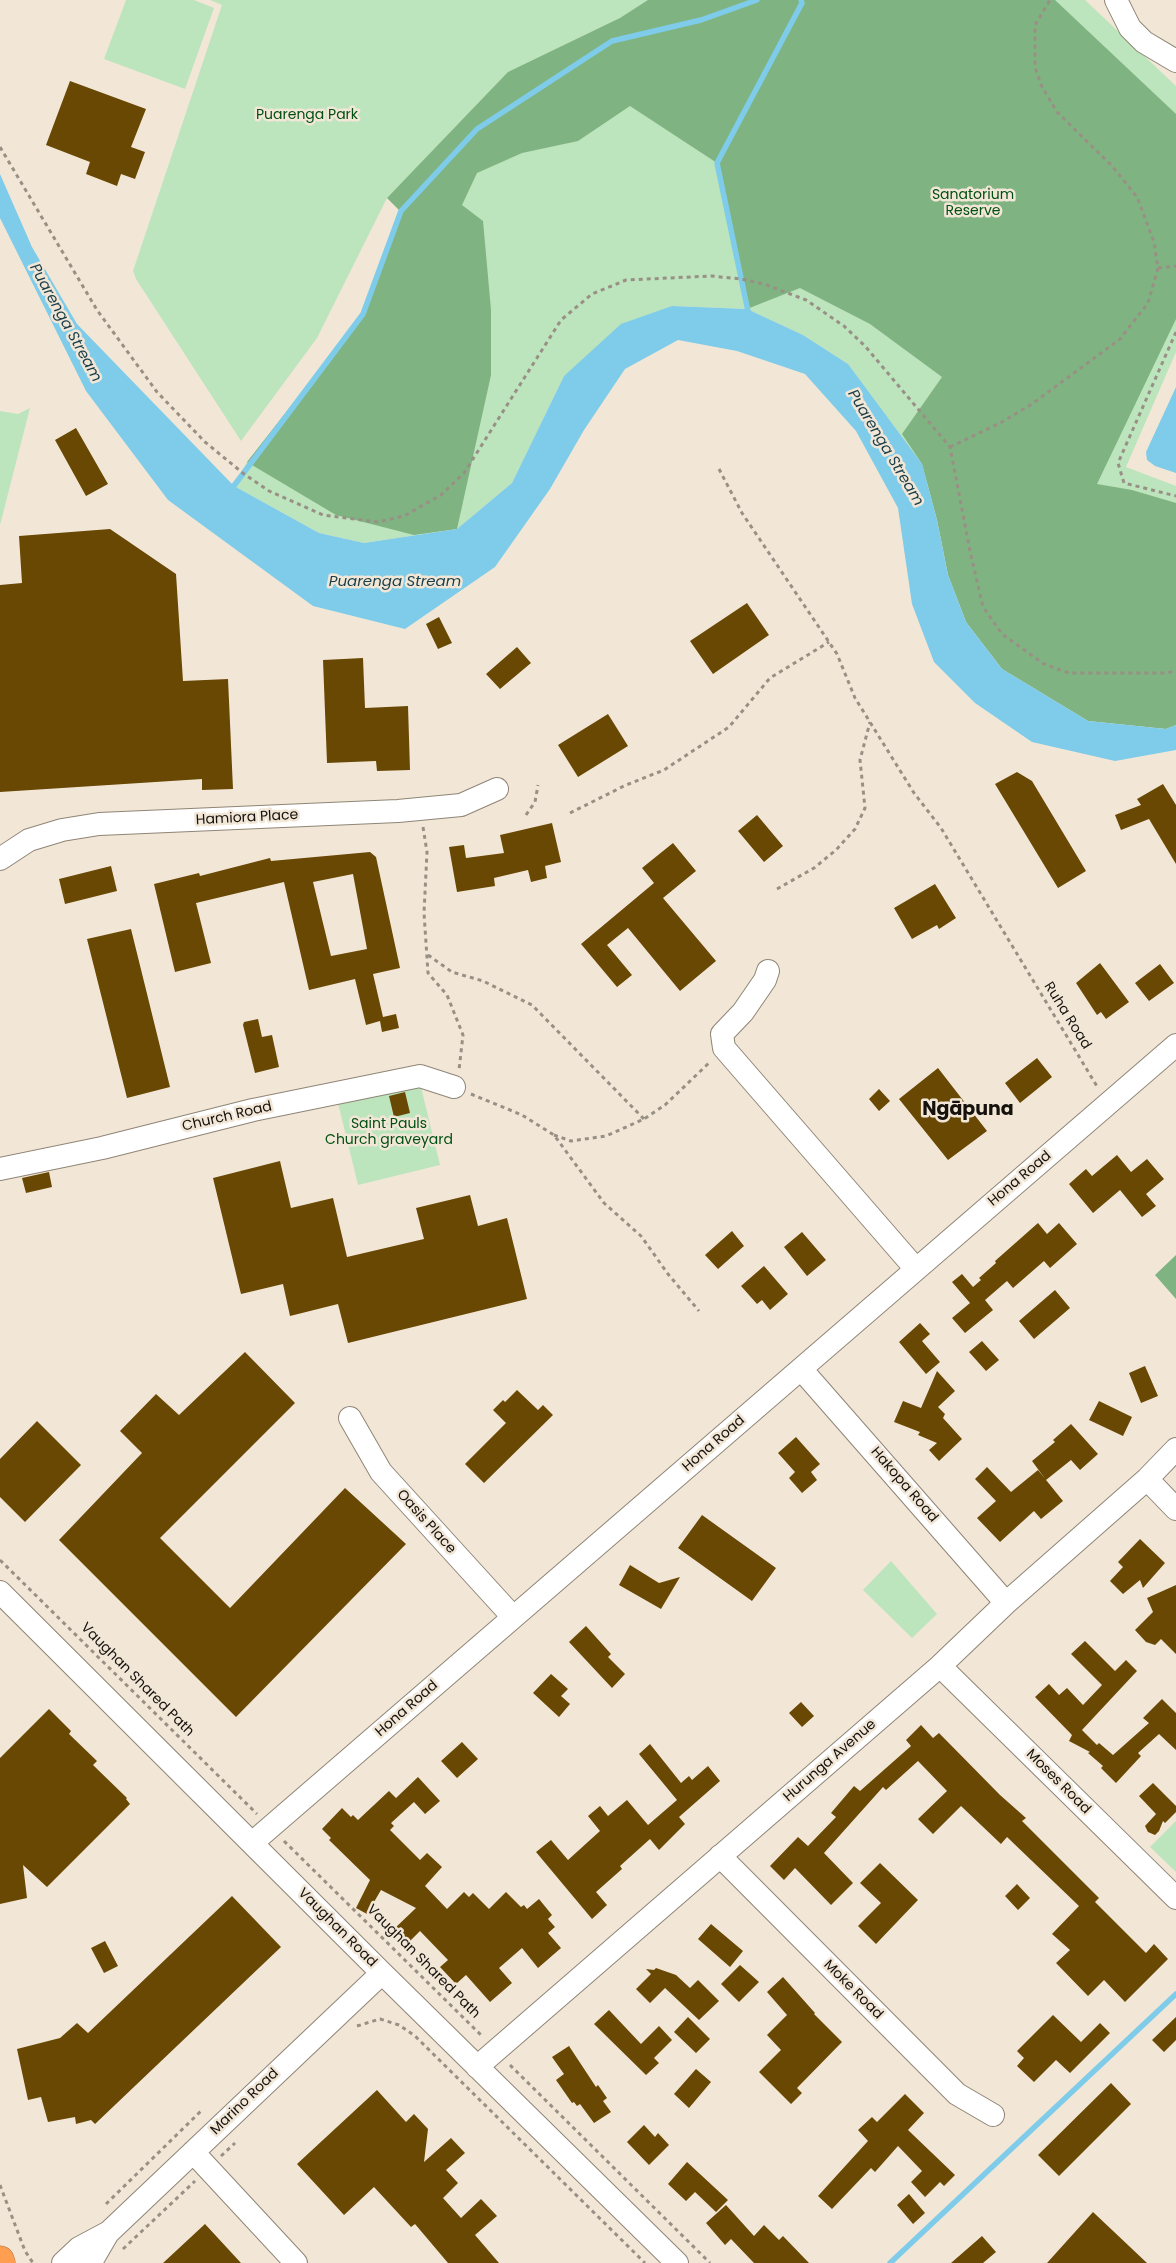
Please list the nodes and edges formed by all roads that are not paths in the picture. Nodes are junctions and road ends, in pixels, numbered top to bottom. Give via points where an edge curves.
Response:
1 (1116, 0) edge
2 (1176, 61) edge
3 (497, 789) dead end
4 (0, 859) edge
5 (768, 971) dead end
6 (1176, 1045) edge
7 (454, 1088) road end
8 (0, 1169) edge
9 (915, 1268) junction
10 (801, 1369) junction
11 (350, 1418) dead end
12 (1176, 1448) edge
13 (1147, 1479) junction
14 (1176, 1509) edge
15 (0, 1592) edge
16 (1006, 1603) junction
17 (513, 1617) junction
18 (940, 1666) junction
19 (252, 1843) junction
20 (720, 1856) junction
21 (1176, 1898) edge
22 (382, 1973) junction
23 (477, 2067) junction
24 (993, 2115) dead end
25 (193, 2152) junction
26 (108, 2232) junction
27 (63, 2263) edge
28 (88, 2263) edge
29 (296, 2263) edge
30 (676, 2263) edge

1 - 2 street via 1130,28 1144,42
3 - 4 street, Hamiora Place via 461,805 99,824 62,830 30,840
5 - 9 street via 743,1012 722,1034 724,1048
6 - 9 street, Hona Road
7 - 8 street, Church Road via 420,1076 253,1110 102,1148
9 - 10 street, Hona Road
10 - 16 street, Hakopa Road
10 - 17 street, Hona Road
11 - 17 street, Oasis Place via 381,1472
12 - 13 street, Hurunga Avenue
13 - 14 street
13 - 16 street, Hurunga Avenue
15 - 19 street, Vaughan Road
16 - 18 street, Hurunga Avenue
17 - 19 street, Hona Road
18 - 20 street, Hurunga Avenue
18 - 21 street, Moses Road
19 - 22 street, Vaughan Road
20 - 23 street, Hurunga Avenue
20 - 24 street, Moke Road via 956,2094
22 - 23 street, Vaughan Road
22 - 25 street, Marino Road
23 - 30 street, Vaughan Road
25 - 26 street, Marino Road
25 - 29 street
26 - 27 street, Marino Road via 79,2248
26 - 28 street, Marino Road

